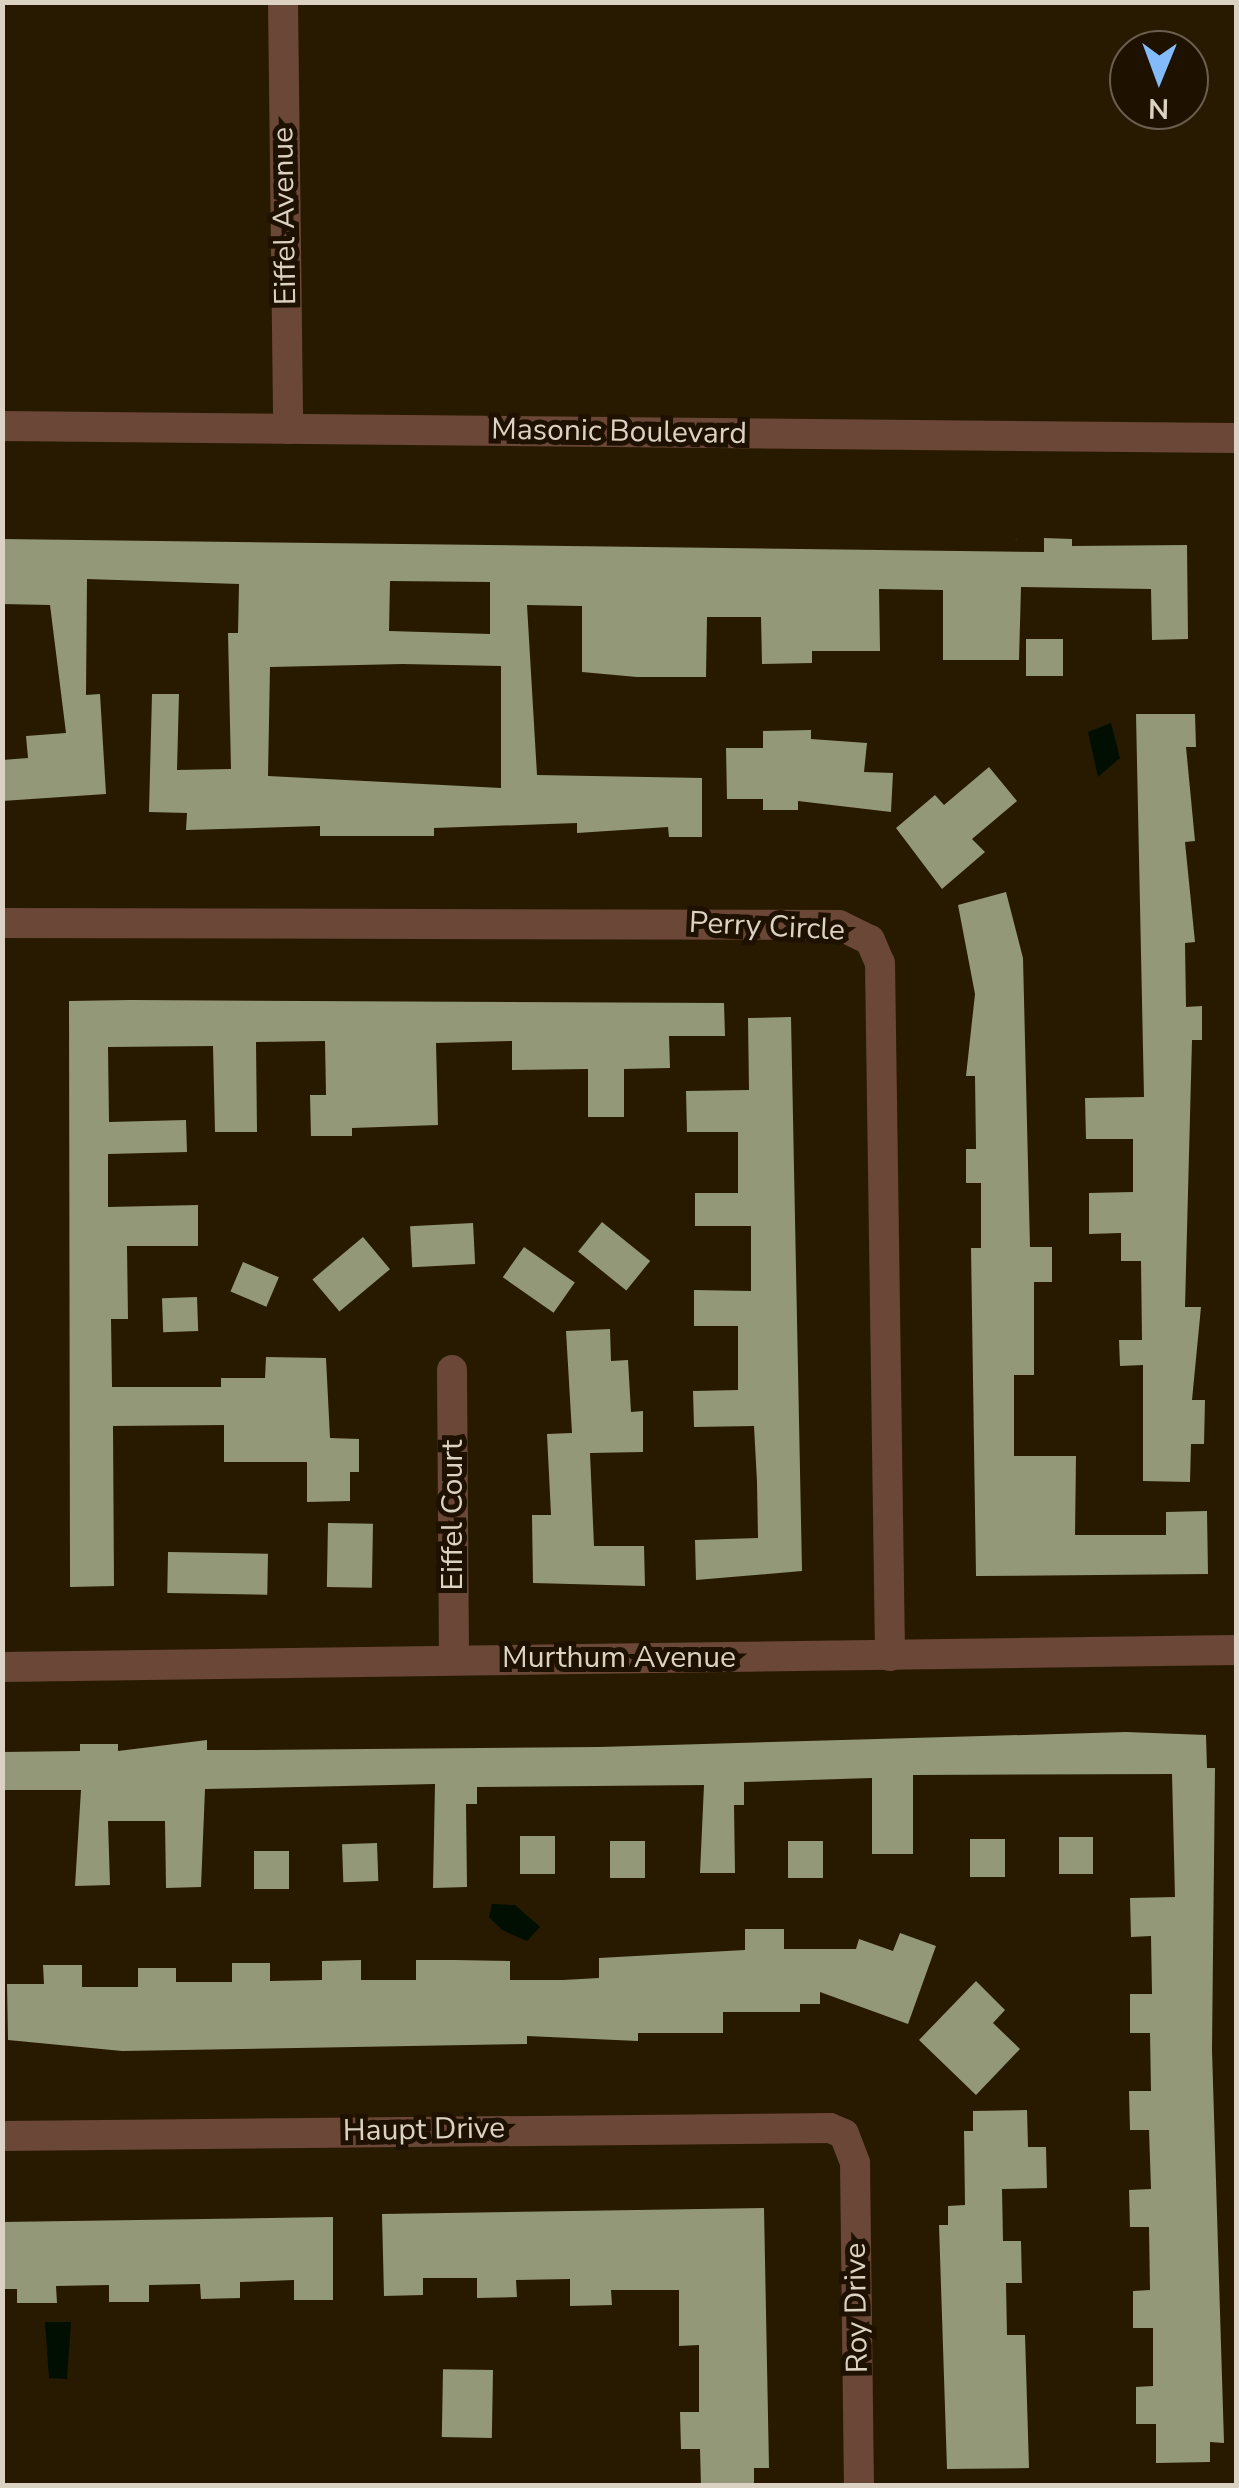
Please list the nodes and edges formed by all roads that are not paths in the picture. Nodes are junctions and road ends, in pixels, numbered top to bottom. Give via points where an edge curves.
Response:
1 (283, 2) edge
2 (2, 426) edge
3 (288, 429) junction
4 (1236, 438) edge
5 (2, 922) edge
6 (452, 1370) dead end
7 (1236, 1650) edge
8 (890, 1656) junction
9 (454, 1660) junction
10 (2, 1667) edge
11 (844, 2134) joint
12 (2, 2136) edge
13 (859, 2486) edge

1 - 3 street, Eiffel Avenue
2 - 3 street, Masonic Boulevard
3 - 4 street, Masonic Boulevard
5 - 8 street, Perry Circle via 820,924 870,940 880,963
6 - 9 street, Eiffel Court
7 - 8 street, Murthum Avenue
8 - 9 street, Murthum Avenue
9 - 10 street, Murthum Avenue
11 - 12 street, Haupt Drive via 812,2124
11 - 13 street, Roy Drive via 856,2163

